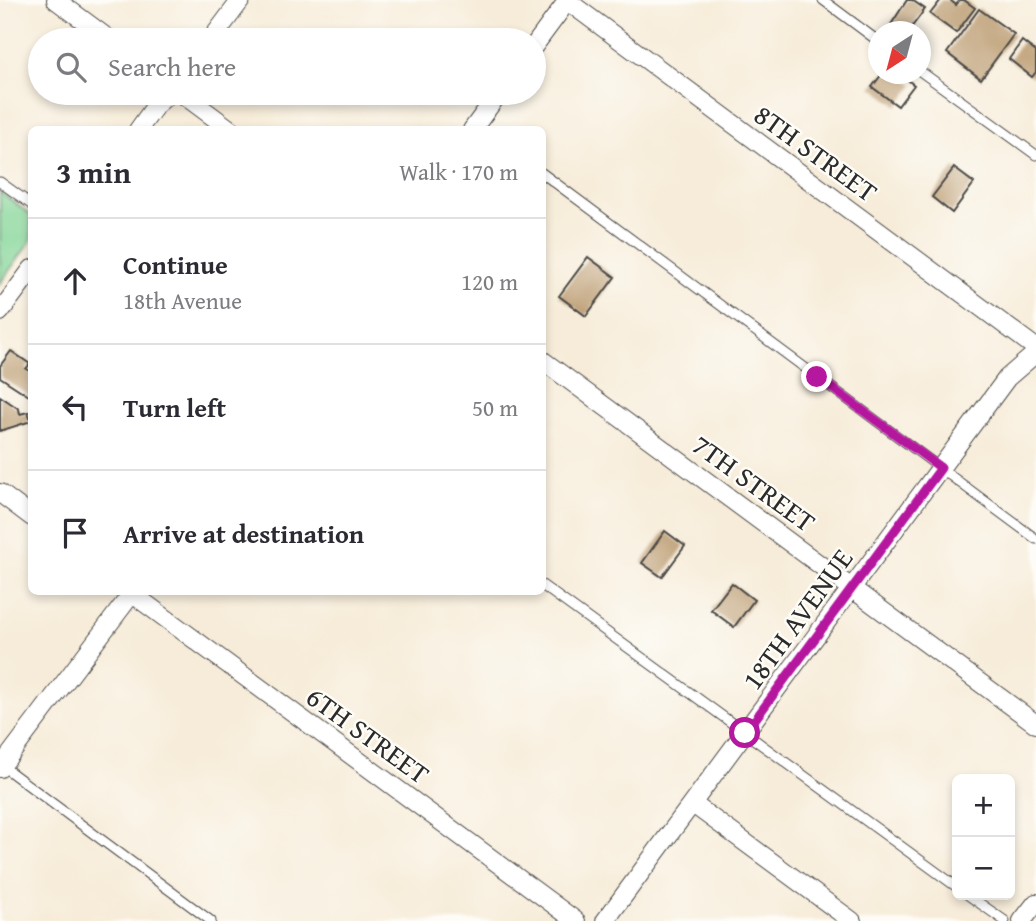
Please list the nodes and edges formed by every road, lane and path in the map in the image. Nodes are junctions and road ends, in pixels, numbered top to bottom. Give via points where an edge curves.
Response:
1 (56, 0) edge
2 (242, 0) edge
3 (567, 0) edge
4 (823, 0) edge
5 (94, 28) edge
6 (220, 28) edge
7 (546, 29) edge
8 (868, 33) edge
9 (931, 79) edge
10 (156, 105) edge
11 (197, 105) edge
12 (491, 105) edge
13 (141, 126) edge
14 (226, 126) edge
15 (478, 126) edge
16 (1036, 155) edge
17 (546, 176) edge
18 (0, 182) edge
19 (28, 202) edge
20 (28, 274) edge
21 (0, 312) edge
22 (1036, 348) edge
23 (1036, 354) edge
24 (546, 363) edge
25 (941, 468) junction
26 (0, 493) edge
27 (28, 514) edge
28 (1036, 539) edge
29 (546, 587) edge
30 (852, 588) junction
31 (130, 595) edge
32 (136, 595) edge
33 (1036, 724) edge
34 (745, 733) junction
35 (1, 766) edge
36 (692, 804) junction
37 (952, 883) edge
38 (975, 900) edge
39 (1036, 903) edge
40 (211, 921) edge
41 (576, 921) edge
42 (605, 921) edge
43 (852, 921) edge
44 (1005, 921) edge
45 (1022, 921) edge

1 - 5 street
2 - 6 street
3 - 7 street
3 - 22 street, 8TH STREET
4 - 8 lane
9 - 16 lane
10 - 13 street
11 - 14 street
12 - 15 street
17 - 25 lane
18 - 19 lane
20 - 21 street
23 - 25 street, 18TH AVENUE via 1009,376
24 - 30 street, 7TH STREET
25 - 28 lane
25 - 30 street, 18TH AVENUE
26 - 27 street
29 - 34 lane
30 - 33 street, 7TH STREET
30 - 34 street, 18TH AVENUE
31 - 35 street
32 - 41 street, 6TH STREET
34 - 36 street, 18TH AVENUE
34 - 37 lane
35 - 40 lane
36 - 42 street, 18TH AVENUE
36 - 43 street
38 - 44 lane
39 - 45 street

